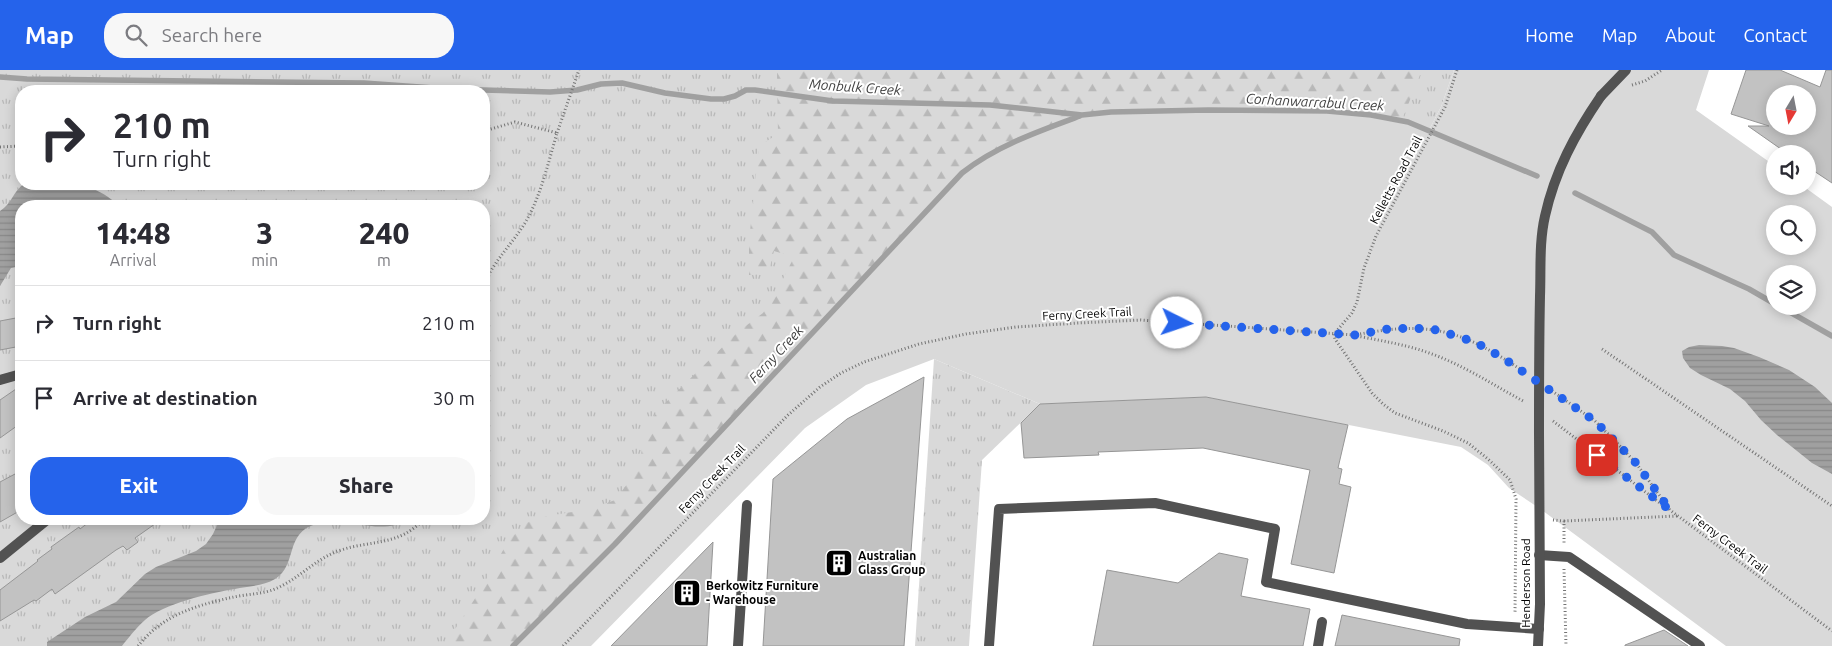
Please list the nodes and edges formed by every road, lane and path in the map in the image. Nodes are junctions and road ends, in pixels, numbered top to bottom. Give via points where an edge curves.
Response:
1 (579, 70) edge
2 (1457, 70) edge
3 (1626, 70) edge
4 (1662, 70) edge
5 (1627, 88) dead end
6 (490, 129) edge
7 (557, 132) junction
8 (15, 146) edge
9 (0, 147) edge
10 (490, 272) edge
11 (1334, 334) junction
12 (1355, 335) junction
13 (1602, 349) dead end
14 (1527, 374) dead end
15 (15, 376) edge
16 (0, 380) edge
17 (1551, 390) dead end
18 (1525, 402) dead end
19 (1553, 421) dead end
20 (747, 505) dead end
21 (1832, 506) edge
22 (1670, 510) junction
23 (1678, 516) junction
24 (1553, 520) dead end
25 (1564, 521) junction
26 (41, 525) edge
27 (418, 525) edge
28 (1539, 555) junction
29 (1564, 556) junction
30 (0, 558) edge
31 (1322, 622) dead end
32 (1516, 627) junction
33 (1539, 629) junction
34 (1832, 631) edge
35 (138, 646) edge
36 (563, 646) edge
37 (738, 646) edge
38 (989, 646) edge
39 (1318, 646) edge
40 (1538, 646) edge
41 (1566, 646) edge
42 (1700, 646) edge

1 - 7 path
2 - 11 path, Kelletts Road Trail via 1445,107 1376,236 1364,268 1358,302
3 - 28 street, Henderson Road, bridge via 1601,96 1580,126 1559,170 1545,217 1541,248
4 - 5 path via 1645,82
6 - 7 path via 515,122
7 - 10 path via 533,207
8 - 9 path
11 - 12 path, Ferny Creek Trail
11 - 32 path via 1336,343 1383,404 1395,413 1468,443 1510,480 1516,499
11 - 36 path, Ferny Creek Trail via 1141,320 1078,323 966,334 919,344 864,362 820,387 788,415
12 - 14 path, Ferny Creek Trail via 1388,329 1437,330 1475,342
12 - 18 path via 1432,354
13 - 21 path
15 - 16 street
17 - 22 path, Ferny Creek Trail via 1595,421 1615,440
19 - 22 path
20 - 37 street
22 - 23 path, Ferny Creek Trail
23 - 25 path
23 - 34 path, Ferny Creek Trail
24 - 25 path
25 - 29 path
26 - 30 street
27 - 35 path via 398,538 331,553 276,588 189,610 160,624
28 - 29 street
28 - 33 street, Henderson Road
29 - 41 path
29 - 42 street
31 - 39 street
32 - 33 street
32 - 38 street via 1467,624 1266,582 1275,529 1155,503 999,509
33 - 40 street, Henderson Road

